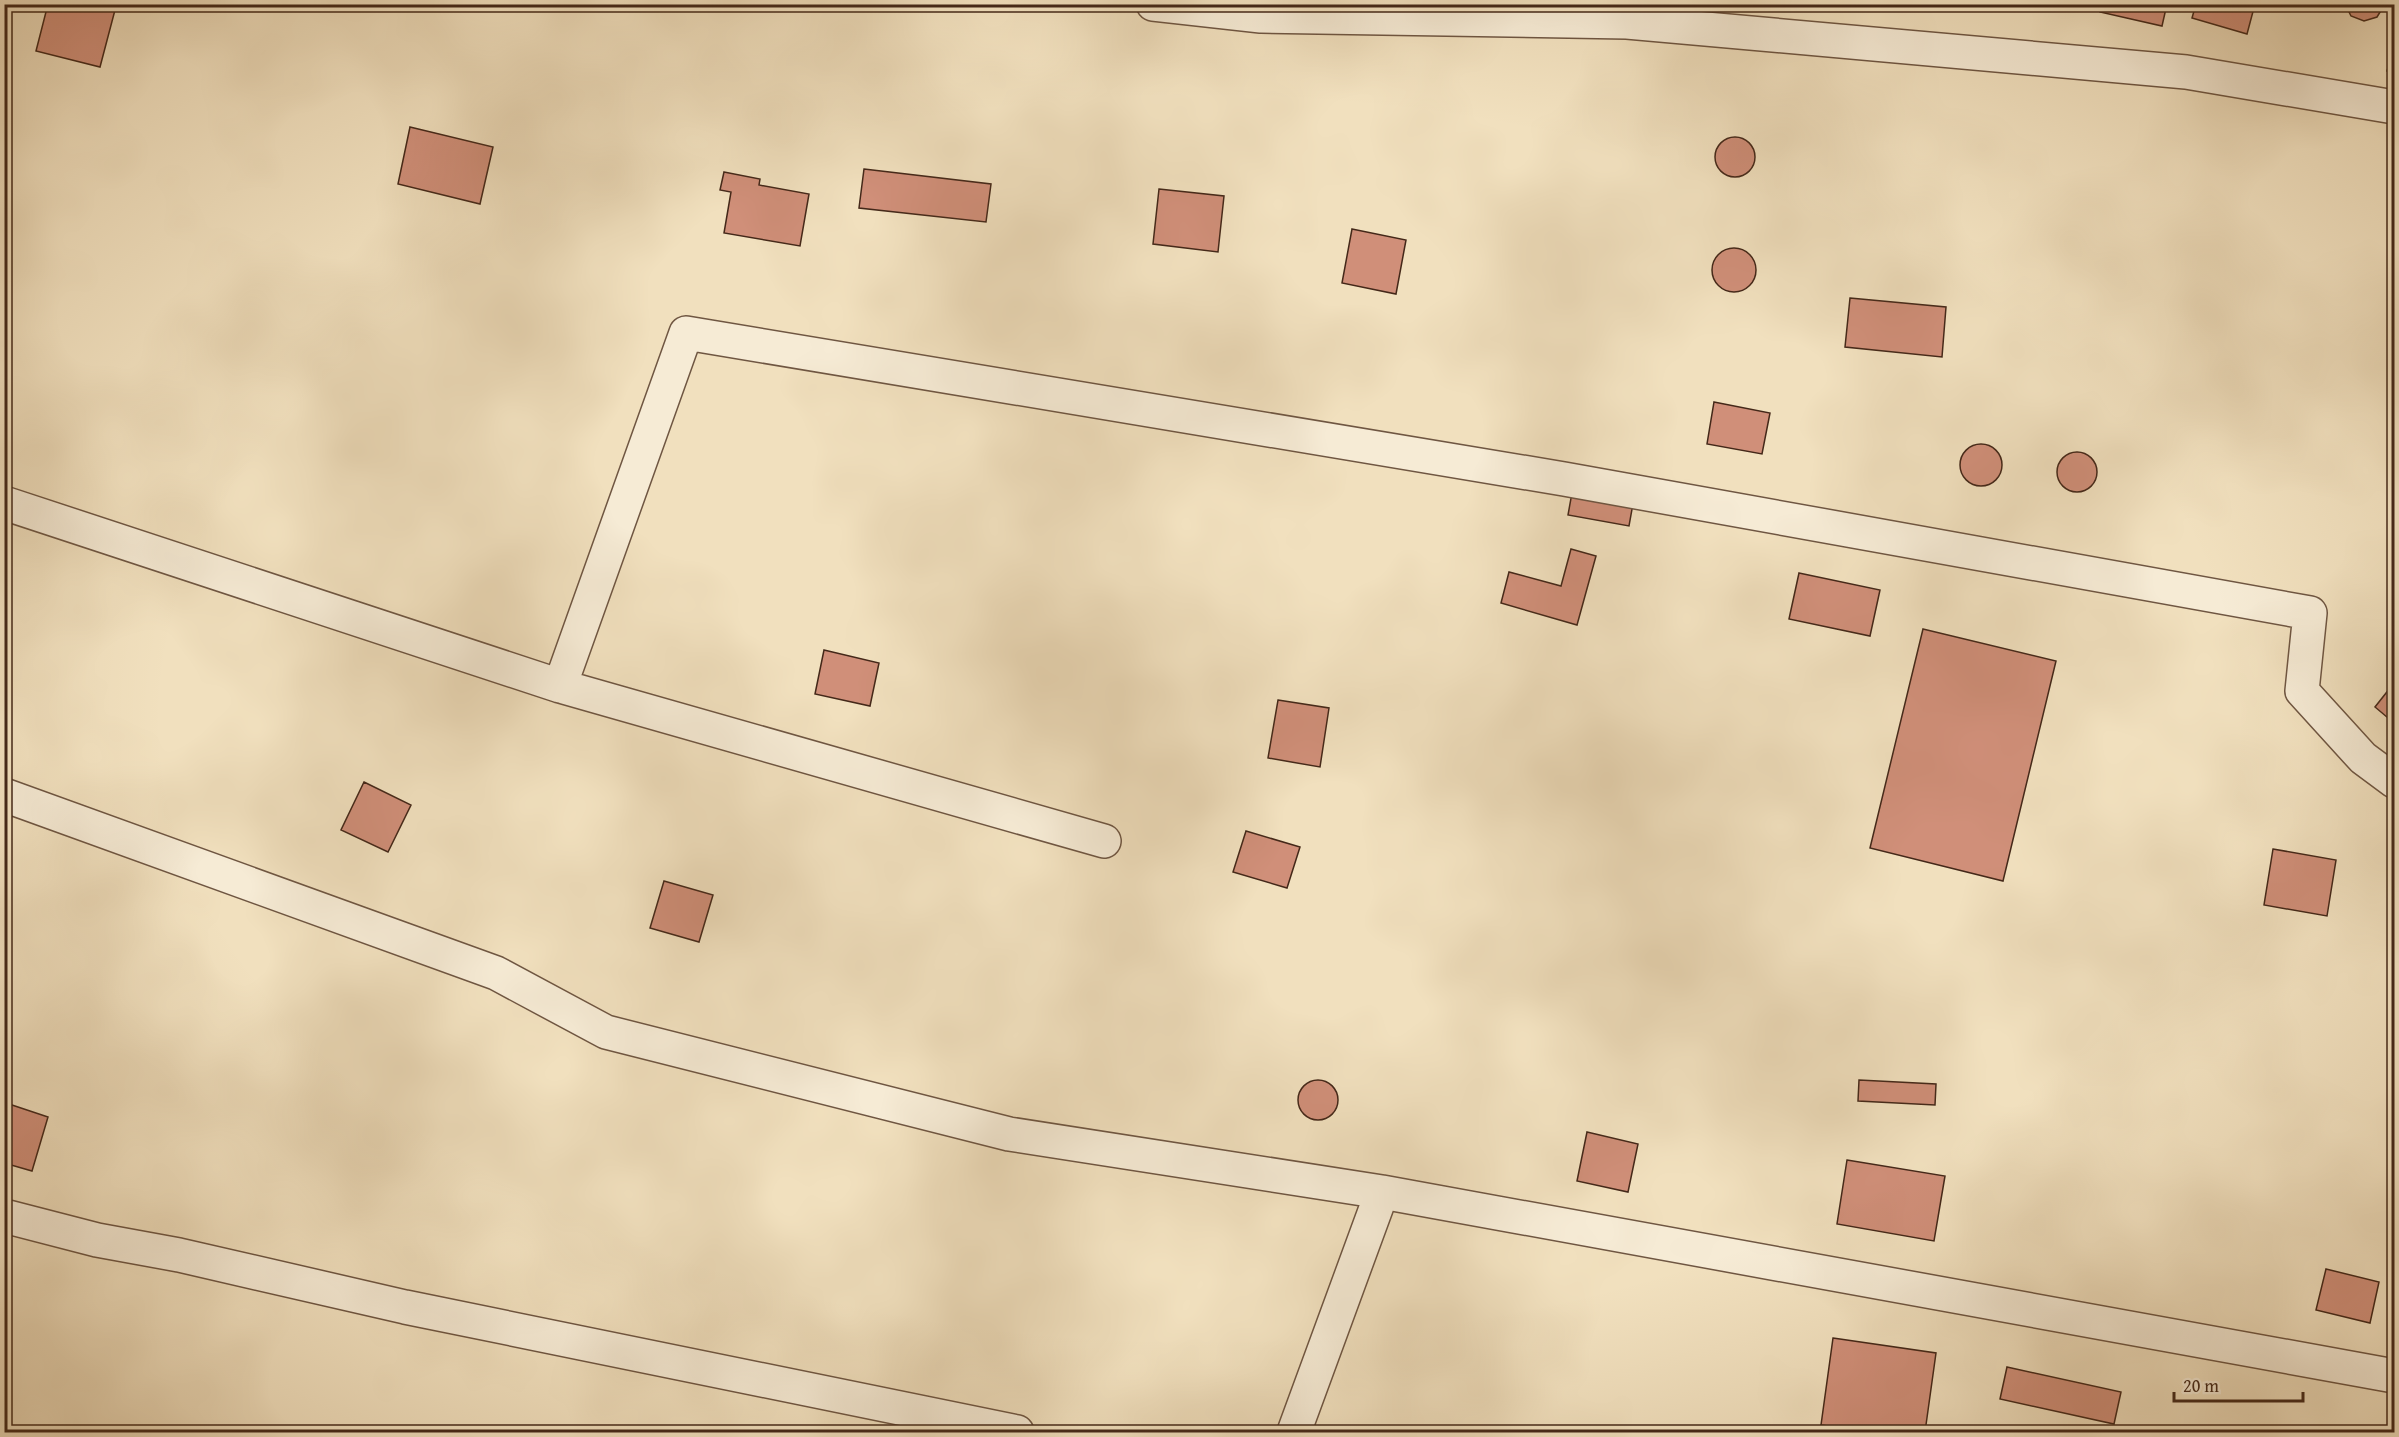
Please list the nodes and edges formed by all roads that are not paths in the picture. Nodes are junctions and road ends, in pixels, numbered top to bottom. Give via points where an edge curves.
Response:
1 (1153, 4) edge
2 (2394, 107) edge
3 (4, 503) edge
4 (560, 686) junction
5 (2394, 781) edge
6 (4, 795) edge
7 (1104, 841) dead end
8 (1382, 1192) junction
9 (4, 1216) edge
10 (2394, 1376) edge
11 (1017, 1432) edge
12 (1294, 1432) edge

1 - 2 street via 1261,16 1621,21 2186,72
3 - 4 street
4 - 5 street via 686,333 1564,479 2310,613 2302,691 2363,758
4 - 7 street
6 - 8 street via 496,973 606,1032 1009,1134
8 - 10 street
8 - 12 street
9 - 11 street via 405,1307

